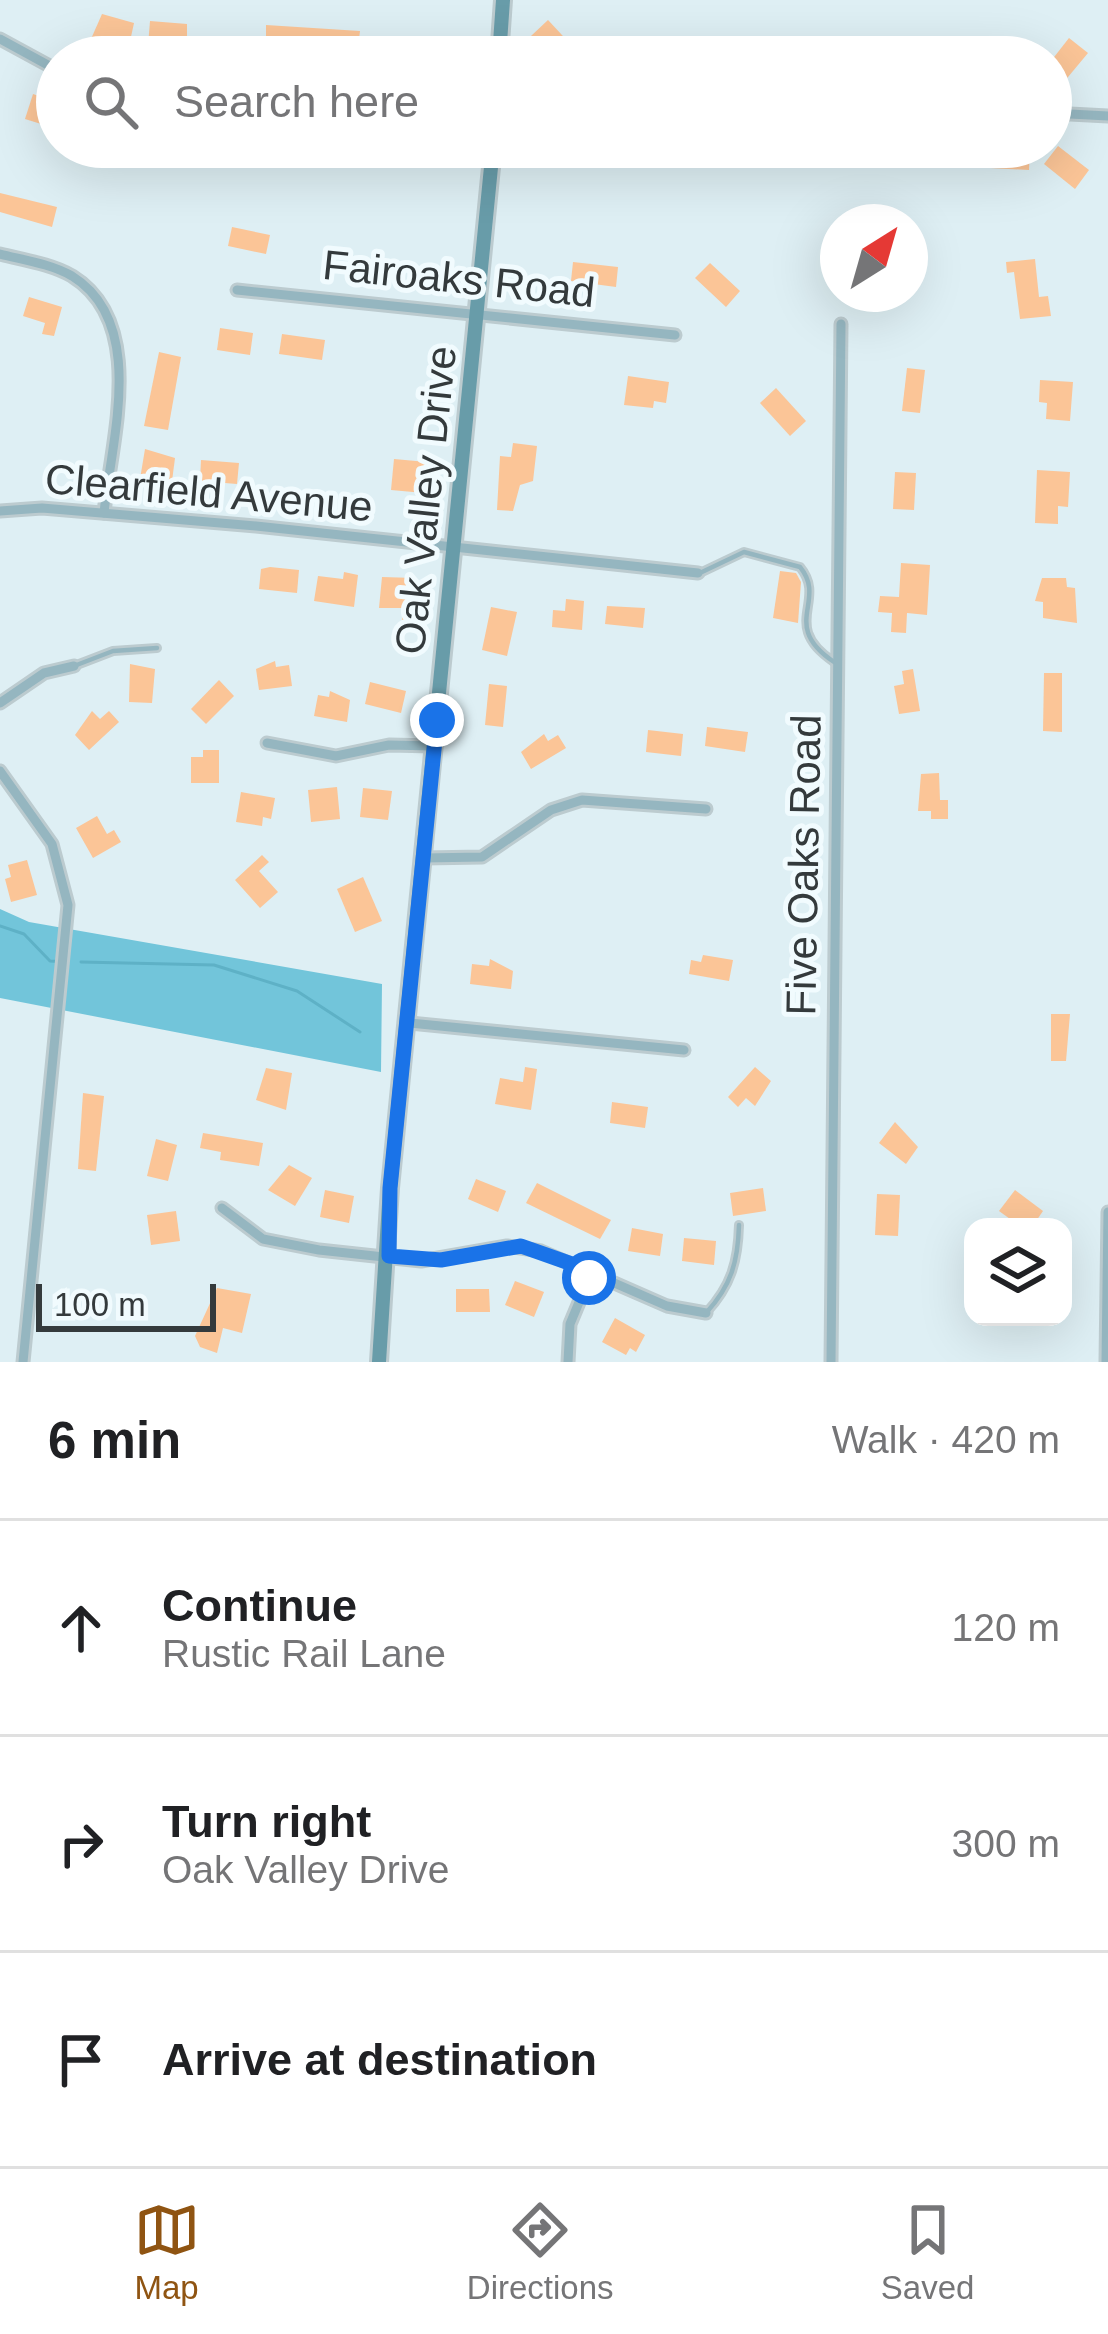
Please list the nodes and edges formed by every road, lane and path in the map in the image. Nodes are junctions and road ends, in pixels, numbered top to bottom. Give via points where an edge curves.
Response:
1 (503, 0) edge
2 (500, 36) edge
3 (0, 40) edge
4 (36, 59) edge
5 (1072, 114) edge
6 (1108, 116) edge
7 (492, 168) edge
8 (0, 254) edge
9 (237, 290) dead end
10 (477, 314) junction
11 (841, 324) dead end
12 (675, 334) dead end
13 (0, 511) edge
14 (104, 513) junction
15 (454, 548) junction
16 (698, 573) joint
17 (157, 648) dead end
18 (839, 665) junction
19 (74, 666) joint
20 (0, 703) edge
21 (267, 743) dead end
22 (434, 746) junction
23 (0, 771) edge
24 (706, 808) dead end
25 (424, 858) junction
26 (410, 1023) junction
27 (684, 1050) dead end
28 (222, 1208) dead end
29 (1108, 1212) edge
30 (740, 1225) dead end
31 (389, 1256) junction
32 (592, 1271) junction
33 (706, 1313) joint
34 (23, 1362) edge
35 (379, 1362) edge
36 (568, 1362) edge
37 (831, 1362) edge
38 (1106, 1362) edge

1 - 2 street
3 - 4 street
5 - 6 street
7 - 10 street, Oak Valley Drive
8 - 14 street via 70,275 97,298 113,328 119,361
9 - 10 street, Fairoaks Road
10 - 12 street, Fairoaks Road
10 - 15 street, Oak Valley Drive
11 - 18 street, Five Oaks Road
13 - 14 street, Clearfield Avenue
14 - 15 street, Clearfield Avenue
15 - 16 street, Clearfield Avenue
15 - 22 street, Oak Valley Drive
16 - 18 lane via 743,552 800,567 808,580 806,633
17 - 19 lane via 124,649
18 - 37 street, Five Oaks Road
19 - 20 street via 44,673
21 - 22 street via 336,756
22 - 25 street, Oak Valley Drive
23 - 34 street via 52,844 68,905
24 - 25 street via 582,800 551,810 482,857
25 - 26 street, Oak Valley Drive
26 - 27 street
26 - 31 street, Oak Valley Drive
28 - 31 street via 263,1239
29 - 38 street
30 - 33 lane via 738,1262
31 - 32 street via 441,1260 521,1246
31 - 35 street, Oak Valley Drive
32 - 33 street via 668,1306
32 - 36 street via 570,1324

